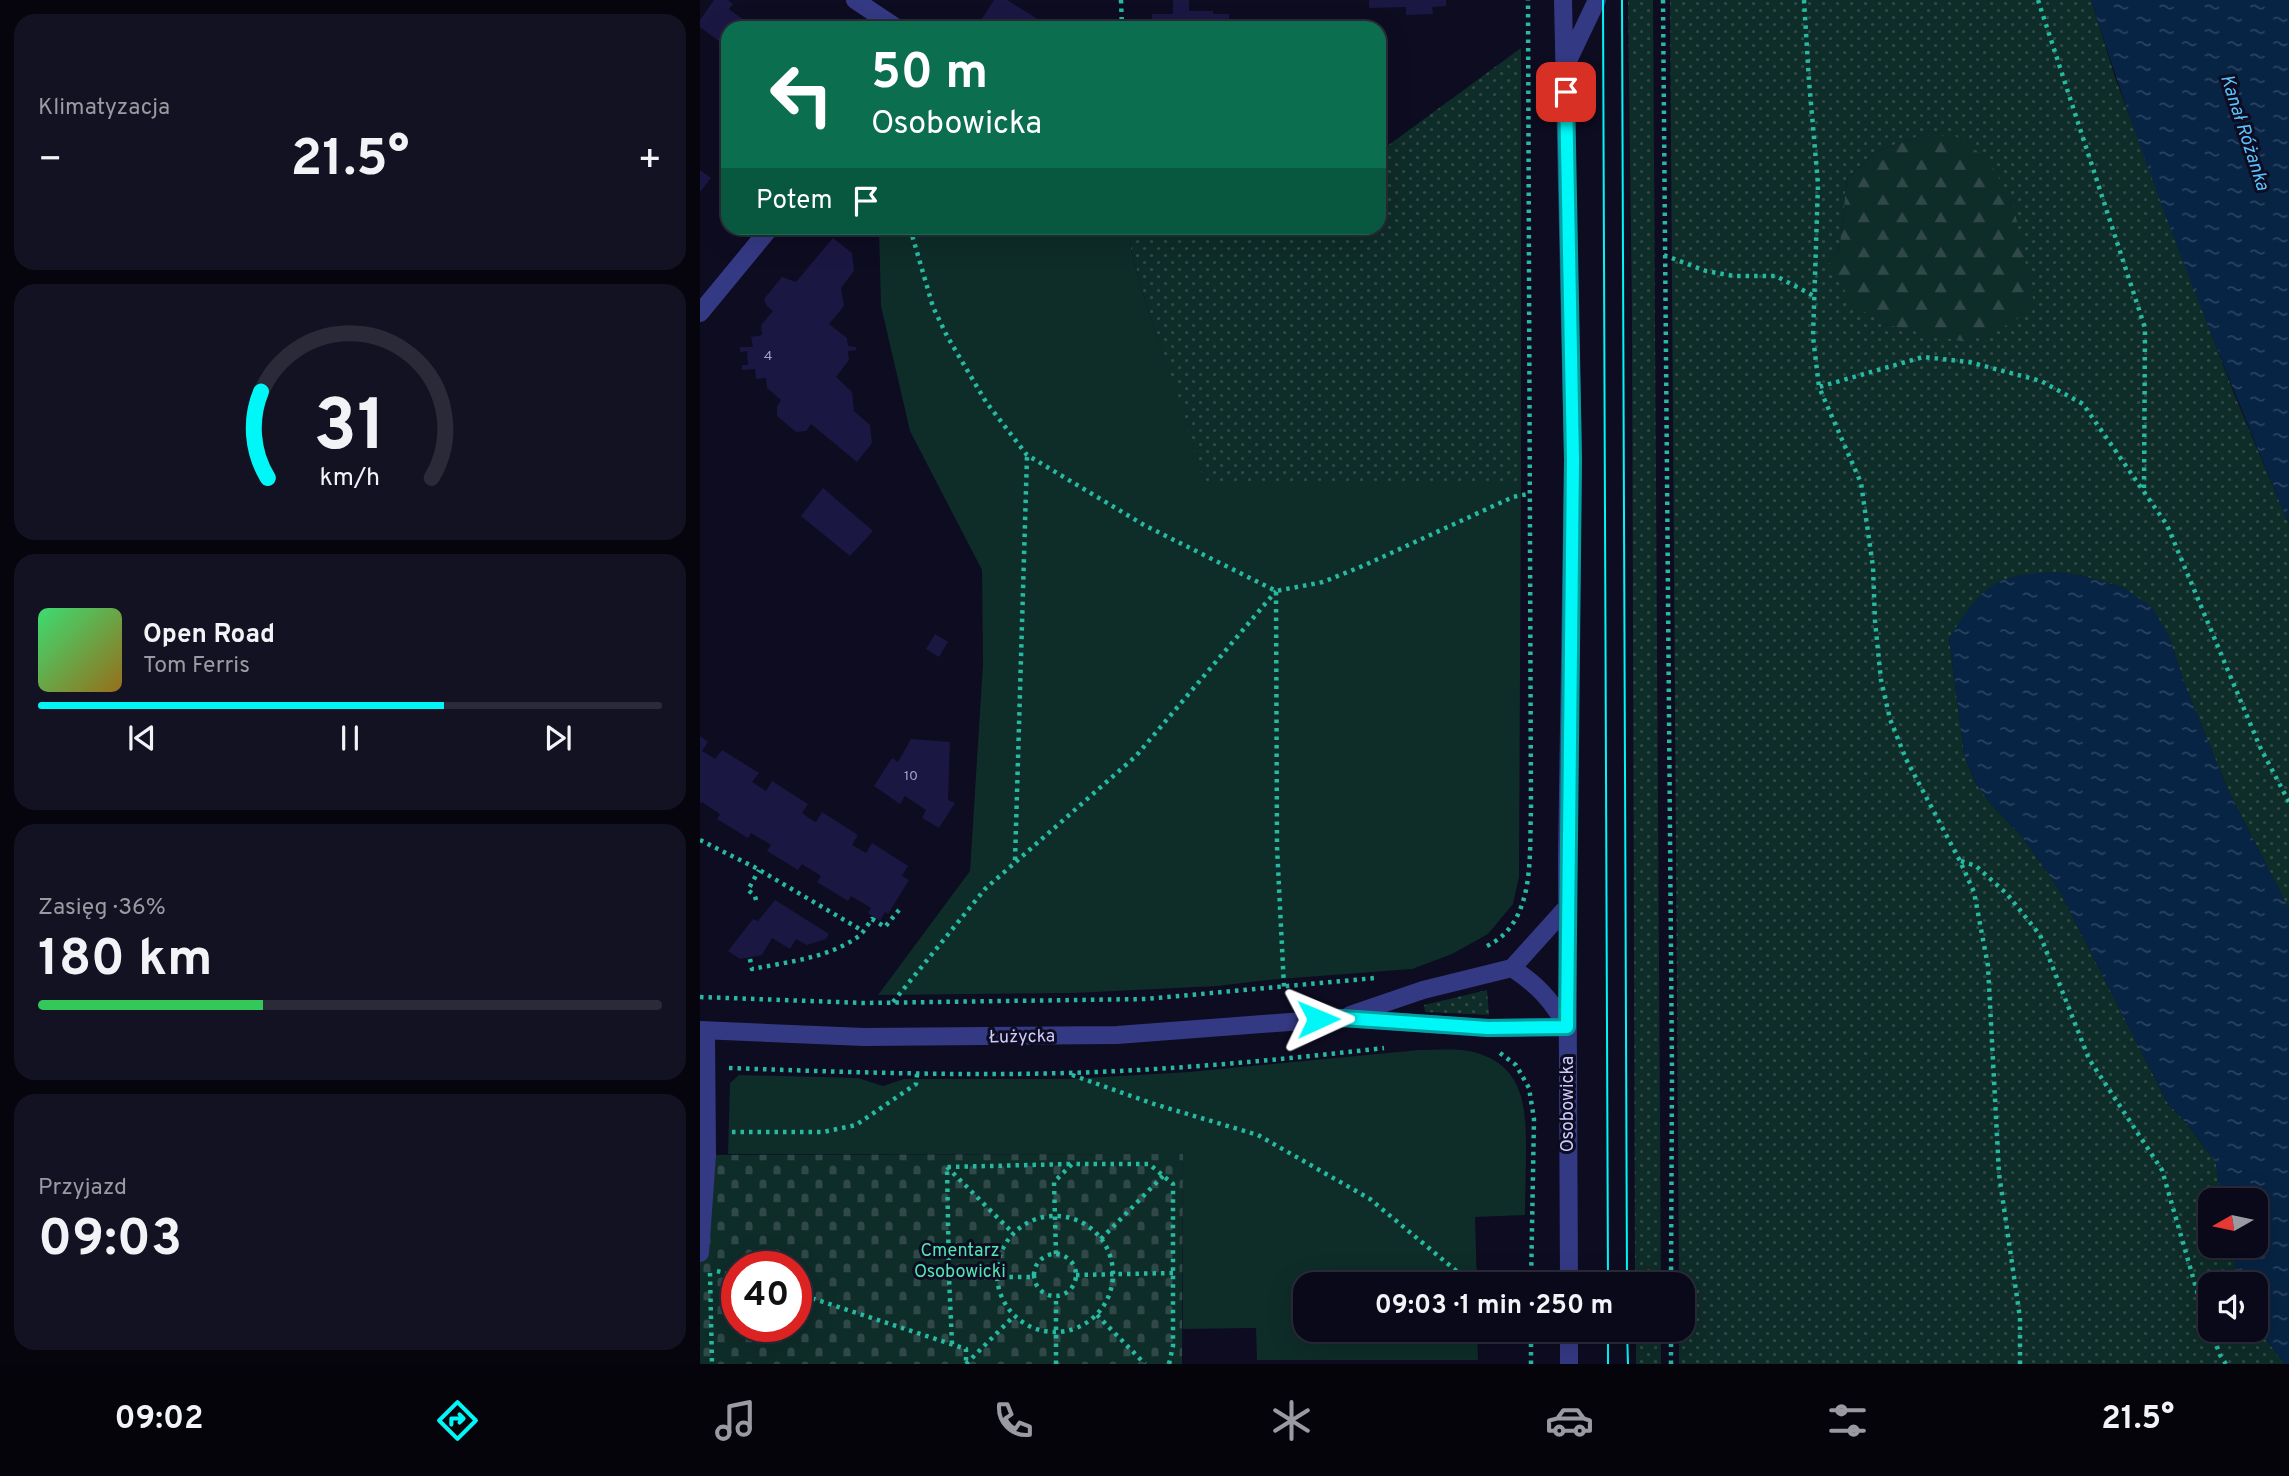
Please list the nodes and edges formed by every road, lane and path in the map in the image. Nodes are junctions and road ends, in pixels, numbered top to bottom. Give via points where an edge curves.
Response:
1 (855, 0) edge
2 (1121, 0) edge
3 (1528, 0) edge
4 (1563, 0) edge
5 (1597, 0) edge
6 (1663, 0) edge
7 (1804, 0) edge
8 (2038, 0) edge
9 (886, 21) edge
10 (1122, 21) edge
11 (1565, 66) junction
12 (764, 235) edge
13 (912, 235) edge
14 (1664, 255) junction
15 (1814, 296) junction
16 (700, 313) edge
17 (1819, 387) junction
18 (1027, 455) junction
19 (2144, 491) junction
20 (1528, 494) junction
21 (1276, 591) junction
22 (2289, 802) edge
23 (700, 840) edge
24 (1015, 860) junction
25 (1960, 861) junction
26 (759, 870) junction
27 (756, 901) dead end
28 (1567, 907) junction
29 (899, 910) dead end
30 (863, 931) junction
31 (1485, 948) dead end
32 (750, 959) dead end
33 (1512, 968) junction
34 (1381, 977) dead end
35 (1284, 987) junction
36 (700, 997) edge
37 (892, 1003) junction
38 (1343, 1018) junction
39 (1567, 1027) junction
40 (703, 1030) edge
41 (1387, 1048) dead end
42 (1496, 1051) dead end
43 (706, 1068) junction
44 (1067, 1073) junction
45 (917, 1074) junction
46 (707, 1132) junction
47 (1072, 1164) junction
48 (947, 1167) junction
49 (1163, 1176) junction
50 (1055, 1215) junction
51 (1013, 1233) junction
52 (1101, 1239) junction
53 (700, 1253) edge
54 (1056, 1254) junction
55 (710, 1269) dead end
56 (1458, 1272) edge
57 (1531, 1272) edge
58 (1569, 1272) edge
59 (1671, 1272) edge
60 (1114, 1273) junction
61 (1174, 1273) junction
62 (1076, 1275) junction
63 (949, 1277) junction
64 (996, 1277) junction
65 (1034, 1277) junction
66 (2198, 1295) edge
67 (1056, 1297) junction
68 (812, 1298) edge
69 (1097, 1315) junction
70 (1014, 1316) junction
71 (1056, 1332) junction
72 (1531, 1342) edge
73 (1569, 1342) edge
74 (1671, 1342) edge
75 (2216, 1342) edge
76 (952, 1344) junction
77 (712, 1364) edge
78 (966, 1364) edge
79 (1056, 1364) edge
80 (1145, 1364) edge
81 (1169, 1364) edge
82 (1531, 1364) edge
83 (1569, 1364) edge
84 (1671, 1364) edge
85 (2020, 1364) edge
86 (2226, 1364) edge

1 - 9 street
2 - 10 path
3 - 20 path
4 - 11 street, Osobowicka
5 - 11 street
6 - 14 path
7 - 15 path via 1818,184
8 - 19 path via 2145,328
11 - 28 street, Osobowicka via 1573,460
12 - 16 street
13 - 18 path via 933,307 947,336 986,402
14 - 15 path via 1725,275 1776,276
14 - 59 path
15 - 17 path
17 - 19 path via 1923,357 1969,362 2041,381 2083,404
17 - 25 path via 1861,483 1881,680 1890,719 1906,760
18 - 21 path via 1144,525
18 - 24 path
19 - 22 path via 2167,525 2260,747
20 - 21 path via 1323,582
20 - 31 path via 1528,876 1514,924
21 - 24 path via 1136,756
21 - 35 path via 1277,847
23 - 26 path
24 - 37 path via 985,889
25 - 66 path via 1976,866 2007,894 2040,935 2089,1059 2162,1170
25 - 85 path via 1974,892 1987,966 1999,1174 2020,1318
26 - 27 path via 748,890
26 - 30 path
28 - 33 street
28 - 39 street, Osobowicka
29 - 30 path via 885,927 872,919
30 - 32 path via 804,959 752,969
33 - 38 street, Łużycka via 1423,990
33 - 39 street via 1538,986
34 - 35 path
35 - 37 path via 1146,999
36 - 37 path
38 - 39 street, Łużycka via 1488,1028
38 - 40 street, Łużycka via 1116,1035 864,1037
39 - 58 street, Osobowicka
40 - 43 street
41 - 44 path via 1229,1065
42 - 57 path via 1516,1065 1529,1088 1534,1119
43 - 45 path
43 - 46 street
44 - 45 path
44 - 56 path via 1258,1135 1370,1199
45 - 46 path via 916,1084 856,1125 822,1132
46 - 53 street
47 - 48 path
47 - 49 path via 1149,1164
47 - 50 path via 1054,1182
48 - 51 path
48 - 63 path
49 - 52 path
49 - 61 path via 1172,1184
50 - 51 path via 1032,1220
50 - 52 path via 1077,1219
50 - 54 path
51 - 64 path via 1000,1252
52 - 60 path
54 - 62 path via 1073,1262
54 - 65 path via 1037,1263
55 - 77 path
60 - 61 path
60 - 62 path
60 - 69 path via 1110,1295
61 - 81 path
62 - 67 path via 1073,1289
63 - 64 path
63 - 76 path
64 - 65 path
64 - 70 path via 1001,1297
65 - 67 path via 1041,1292
67 - 71 path
68 - 76 path
69 - 71 path via 1079,1327
69 - 80 path
70 - 71 path via 1034,1328
70 - 78 path
71 - 79 path
72 - 82 path
73 - 83 street
74 - 84 path
75 - 86 path
76 - 78 path via 966,1349

